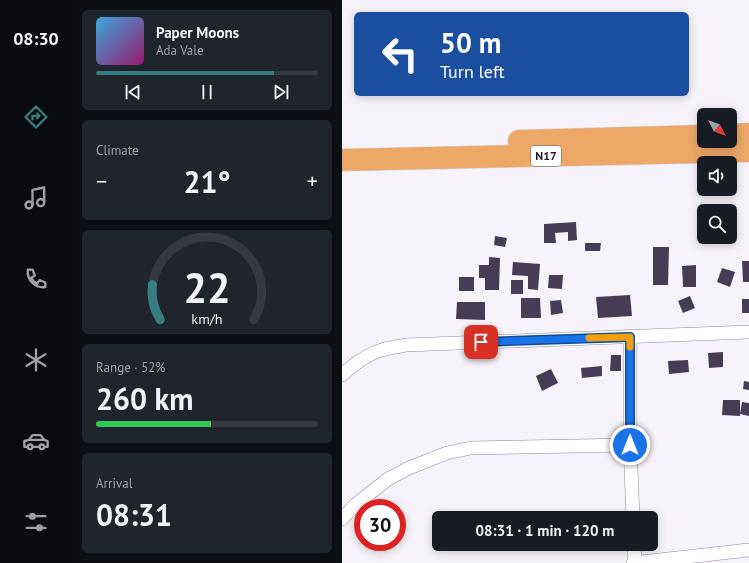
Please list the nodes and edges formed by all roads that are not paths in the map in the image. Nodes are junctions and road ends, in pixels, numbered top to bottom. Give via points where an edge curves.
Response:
1 (749, 134) edge
2 (737, 135) edge
3 (697, 136) edge
4 (342, 147) edge
5 (749, 151) edge
6 (342, 160) edge
7 (749, 332) edge
8 (630, 337) junction
9 (342, 375) edge
10 (630, 445) junction
11 (633, 511) edge
12 (342, 519) edge
13 (749, 550) edge
14 (634, 551) edge
15 (634, 563) edge

1 - 2 highway
3 - 4 highway, N17
5 - 6 highway, N17
7 - 8 street
8 - 9 street via 406,345 369,355
8 - 10 street
10 - 11 street
10 - 12 street via 471,448 447,453 388,479 355,505
13 - 15 street
14 - 15 street

